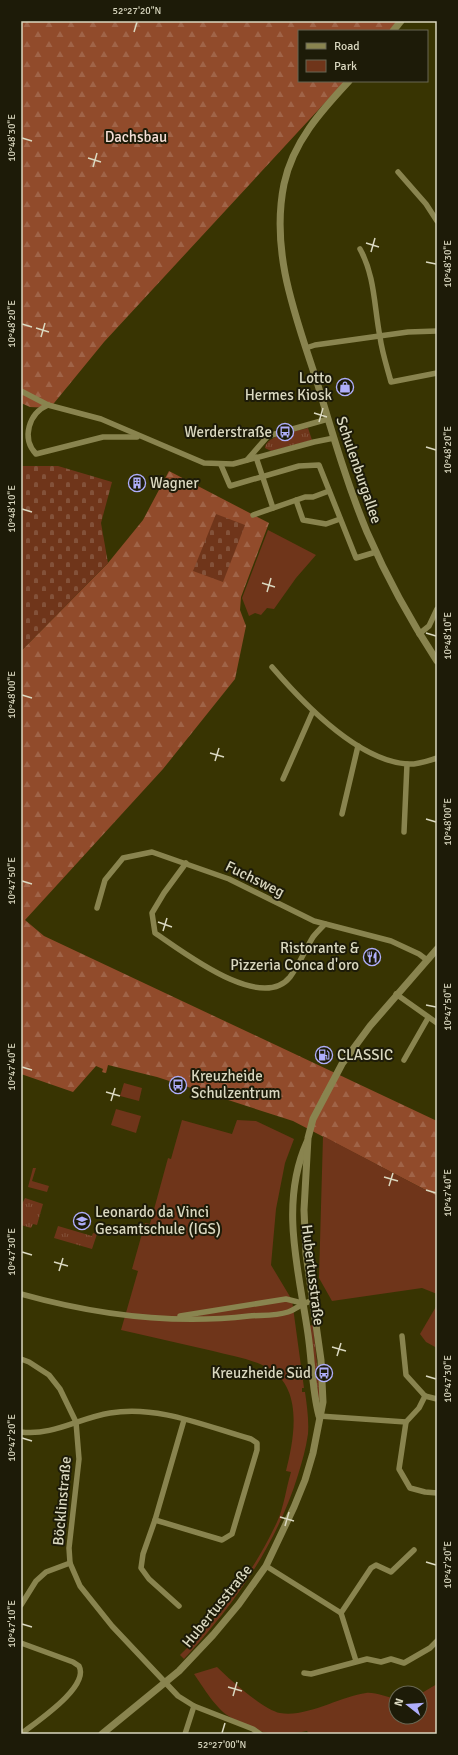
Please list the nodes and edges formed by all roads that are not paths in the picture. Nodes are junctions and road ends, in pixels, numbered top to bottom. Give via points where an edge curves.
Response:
1 (401, 21) edge
2 (394, 30) edge
3 (348, 82) edge
4 (398, 172) dead end
5 (437, 221) edge
6 (360, 249) dead end
7 (437, 331) edge
8 (380, 336) junction
9 (306, 348) junction
10 (437, 373) edge
11 (21, 391) edge
12 (48, 405) junction
13 (328, 419) junction
14 (144, 438) junction
15 (334, 438) junction
16 (256, 457) junction
17 (246, 460) junction
18 (221, 465) junction
19 (261, 476) junction
20 (329, 491) junction
21 (296, 500) junction
22 (273, 508) junction
23 (253, 515) dead end
24 (340, 519) junction
25 (376, 552) junction
26 (437, 610) edge
27 (420, 634) junction
28 (437, 661) edge
29 (272, 667) dead end
30 (313, 711) junction
31 (358, 746) junction
32 (437, 758) edge
33 (407, 764) junction
34 (283, 779) dead end
35 (342, 814) dead end
36 (404, 832) dead end
37 (186, 863) junction
38 (97, 908) dead end
39 (325, 924) junction
40 (437, 949) edge
41 (427, 960) junction
42 (396, 994) junction
43 (428, 1018) junction
44 (437, 1023) edge
45 (404, 1060) dead end
46 (308, 1138) junction
47 (21, 1294) edge
48 (312, 1301) junction
49 (302, 1303) junction
50 (162, 1319) junction
51 (402, 1336) dead end
52 (21, 1359) edge
53 (425, 1396) junction
54 (437, 1399) edge
55 (319, 1416) junction
56 (184, 1420) junction
57 (76, 1422) junction
58 (406, 1422) junction
59 (21, 1432) edge
60 (437, 1493) edge
61 (155, 1520) junction
62 (414, 1550) dead end
63 (70, 1564) junction
64 (266, 1566) junction
65 (21, 1605) edge
66 (179, 1606) dead end
67 (341, 1613) junction
68 (437, 1641) edge
69 (21, 1643) edge
70 (356, 1661) junction
71 (304, 1673) dead end
72 (165, 1683) junction
73 (194, 1706) junction
74 (21, 1734) edge
75 (102, 1734) edge
76 (185, 1734) edge
77 (260, 1734) edge

1 - 2 street
3 - 9 street, Schulenburgallee via 321,111 302,138 283,189 279,226 282,262 289,295
4 - 5 street
6 - 8 street via 370,273
7 - 8 street
8 - 9 street
8 - 10 street via 391,382
9 - 13 street, Schulenburgallee
11 - 12 street
12 - 14 street via 101,419
12 - 14 street via 35,415 29,426 28,441 36,454 104,436
13 - 15 street, Schulenburgallee
13 - 17 street via 268,436
14 - 18 street via 204,463
15 - 16 street
15 - 25 street, Schulenburgallee
16 - 17 street
16 - 19 street
17 - 18 street
18 - 19 street via 230,486
19 - 20 street via 299,466 319,466
19 - 22 street
20 - 21 street
20 - 24 street
21 - 22 street
21 - 24 street via 303,520 326,524
22 - 23 street
24 - 25 street via 356,558
25 - 27 street, Schulenburgallee
26 - 27 street via 429,626
27 - 28 street, Schulenburgallee
29 - 30 street
30 - 31 street
30 - 34 street
31 - 33 street via 390,760
31 - 35 street
32 - 33 street
33 - 36 street
37 - 38 street, Fuchsweg via 152,852 123,858 105,880
37 - 39 street, Fuchsweg via 229,879
37 - 39 street via 152,913 155,933 215,972 232,980 265,989 278,987 290,978 313,936
39 - 41 street, Fuchsweg via 391,941
40 - 41 street, Hubertusstraße
41 - 42 street, Hubertusstraße
42 - 43 street
42 - 46 street, Hubertusstraße via 342,1064 313,1119
43 - 44 street
43 - 45 street
46 - 48 street, Hubertusstraße via 304,1210
46 - 49 street, Hubertusstraße via 300,1156 293,1210 293,1243
47 - 50 street via 63,1306 108,1314
48 - 49 street
48 - 55 street, Hubertusstraße via 321,1360 323,1402
49 - 50 street via 286,1299
49 - 50 street via 288,1312 226,1319
49 - 55 street, Hubertusstraße
51 - 53 street via 406,1375
52 - 57 street, Böcklinstraße via 49,1375 60,1389
53 - 54 street
53 - 58 street via 419,1408
55 - 58 street
55 - 64 street, Hubertusstraße via 305,1480
56 - 57 street via 158,1412 134,1410 108,1413
56 - 61 street
56 - 61 street via 251,1439 257,1444 257,1450 232,1534 228,1538 222,1540
57 - 59 street via 37,1434
57 - 63 street, Böcklinstraße via 79,1459 69,1548
58 - 60 street via 399,1469 410,1488
61 - 66 street via 141,1568 149,1579
62 - 67 street via 391,1572 376,1565 371,1568
63 - 65 street via 46,1572 36,1581
63 - 72 street, Böcklinstraße via 80,1586 91,1601
64 - 67 street
64 - 72 street, Hubertusstraße via 213,1635
67 - 70 street
68 - 70 street via 404,1663 391,1659 380,1662 367,1658
69 - 74 street via 74,1662 79,1666 82,1675 79,1683 52,1711
70 - 71 street via 311,1674
72 - 73 street, Böcklinstraße via 178,1696
72 - 75 street, Hubertusstraße
73 - 76 street
73 - 77 street, Böcklinstraße

